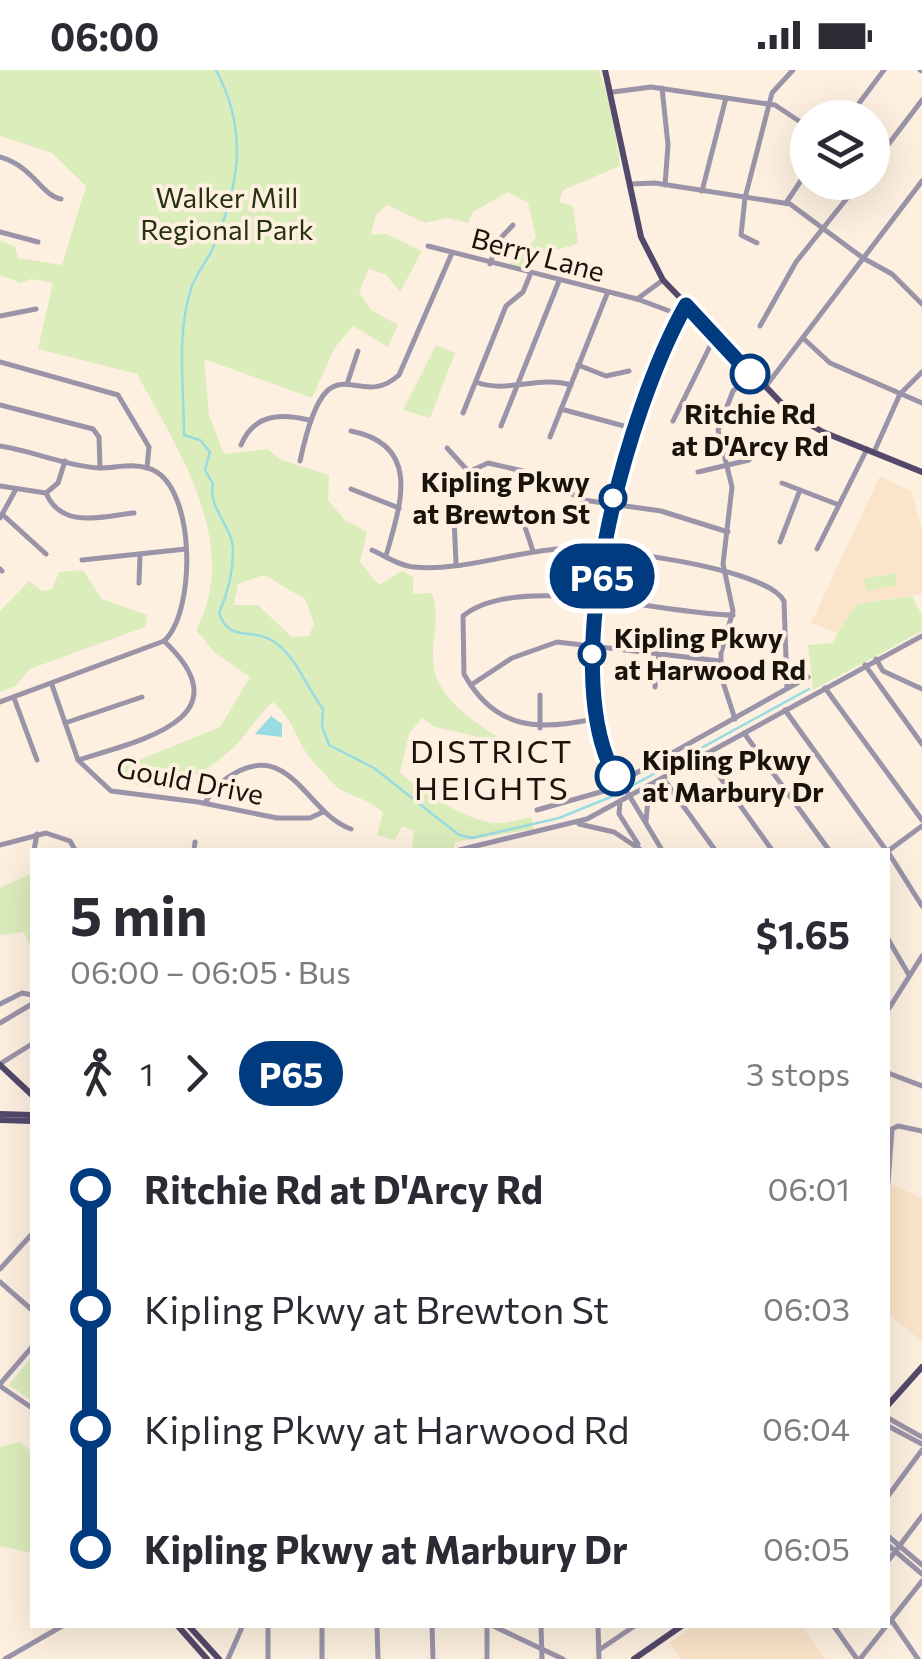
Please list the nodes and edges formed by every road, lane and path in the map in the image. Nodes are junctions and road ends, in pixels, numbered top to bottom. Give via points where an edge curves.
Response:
1 (605, 70) edge
2 (793, 70) edge
3 (884, 70) edge
4 (662, 88) junction
5 (613, 92) junction
6 (726, 98) junction
7 (862, 100) edge
8 (922, 100) edge
9 (770, 104) junction
10 (790, 117) edge
11 (890, 142) edge
12 (0, 156) edge
13 (922, 181) edge
14 (630, 184) junction
15 (666, 184) junction
16 (702, 191) junction
17 (790, 196) edge
18 (746, 198) junction
19 (61, 199) dead end
20 (846, 200) edge
21 (786, 202) junction
22 (514, 225) dead end
23 (824, 227) junction
24 (0, 232) edge
25 (38, 242) dead end
26 (757, 243) dead end
27 (428, 246) dead end
28 (452, 252) junction
29 (863, 258) junction
30 (490, 264) junction
31 (530, 274) junction
32 (664, 280) junction
33 (559, 282) junction
34 (607, 294) junction
35 (638, 299) junction
36 (922, 304) edge
37 (686, 305) junction
38 (36, 308) dead end
39 (675, 313) dead end
40 (0, 316) edge
41 (760, 326) dead end
42 (715, 336) junction
43 (803, 338) junction
44 (358, 351) dead end
45 (0, 362) edge
46 (578, 365) junction
47 (629, 371) dead end
48 (922, 372) edge
49 (750, 374) junction
50 (348, 381) junction
51 (476, 382) junction
52 (571, 384) junction
53 (517, 386) junction
54 (764, 389) junction
55 (900, 394) junction
56 (922, 403) edge
57 (0, 405) edge
58 (561, 409) junction
59 (463, 413) dead end
60 (309, 420) junction
61 (673, 421) dead end
62 (501, 426) dead end
63 (635, 429) junction
64 (350, 431) dead end
65 (550, 437) dead end
66 (241, 445) dead end
67 (0, 446) edge
68 (447, 448) dead end
69 (870, 451) junction
70 (300, 460) dead end
71 (749, 460) dead end
72 (65, 461) junction
73 (726, 464) junction
74 (100, 468) junction
75 (147, 468) junction
76 (468, 471) junction
77 (698, 472) dead end
78 (922, 472) edge
79 (782, 483) dead end
80 (0, 486) edge
81 (351, 489) dead end
82 (800, 490) junction
83 (15, 491) junction
84 (46, 492) junction
85 (612, 504) junction
86 (838, 506) junction
87 (399, 508) junction
88 (500, 508) dead end
89 (134, 513) dead end
90 (2, 517) edge
91 (728, 532) junction
92 (780, 542) dead end
93 (186, 549) junction
94 (817, 549) dead end
95 (372, 550) dead end
96 (533, 551) junction
97 (606, 552) junction
98 (46, 554) dead end
99 (140, 555) junction
100 (386, 556) junction
101 (82, 560) dead end
102 (456, 563) junction
103 (724, 572) junction
104 (139, 583) dead end
105 (599, 600) junction
106 (733, 615) junction
107 (922, 636) edge
108 (164, 641) junction
109 (593, 646) junction
110 (659, 654) junction
111 (876, 659) junction
112 (720, 661) junction
113 (864, 666) junction
114 (808, 677) dead end
115 (52, 685) junction
116 (471, 685) junction
117 (655, 687) dead end
118 (788, 688) junction
119 (825, 688) junction
120 (922, 688) edge
121 (540, 695) dead end
122 (142, 696) dead end
123 (14, 698) junction
124 (0, 702) edge
125 (786, 710) junction
126 (593, 719) junction
127 (735, 719) junction
128 (65, 723) junction
129 (540, 728) junction
130 (744, 733) junction
131 (922, 744) edge
132 (704, 755) junction
133 (36, 760) dead end
134 (78, 760) junction
135 (663, 778) junction
136 (619, 783) junction
137 (650, 785) junction
138 (628, 798) junction
139 (620, 802) junction
140 (206, 804) junction
141 (537, 810) dead end
142 (323, 812) junction
143 (922, 823) edge
144 (576, 824) junction
145 (351, 829) dead end
146 (648, 829) junction
147 (38, 834) junction
148 (508, 838) junction
149 (0, 844) edge
150 (34, 848) edge
151 (73, 848) edge
152 (479, 848) edge
153 (491, 848) edge
154 (638, 848) edge
155 (640, 848) edge
156 (661, 848) edge
157 (715, 848) edge
158 (771, 848) edge
159 (828, 848) edge
160 (885, 848) edge
161 (890, 849) edge
162 (890, 856) edge
163 (922, 906) edge
164 (890, 942) edge
165 (922, 956) edge
166 (909, 975) junction
167 (30, 995) edge
168 (0, 1004) edge
169 (30, 1005) edge
170 (890, 1007) edge
171 (0, 1024) edge
172 (30, 1045) edge
173 (0, 1064) edge
174 (890, 1074) edge
175 (922, 1086) edge
176 (30, 1093) edge
177 (30, 1116) edge
178 (0, 1117) edge
179 (922, 1130) edge
180 (890, 1156) edge
181 (30, 1236) edge
182 (0, 1269) edge
183 (0, 1282) edge
184 (30, 1308) edge
185 (30, 1349) edge
186 (922, 1367) edge
187 (911, 1376) junction
188 (922, 1384) edge
189 (0, 1385) edge
190 (890, 1403) edge
191 (30, 1407) edge
192 (890, 1420) edge
193 (890, 1427) edge
194 (922, 1444) edge
195 (890, 1493) edge
196 (922, 1516) edge
197 (890, 1538) edge
198 (890, 1546) edge
199 (898, 1548) junction
200 (890, 1558) edge
201 (922, 1565) edge
202 (922, 1578) edge
203 (892, 1621) junction
204 (890, 1623) edge
205 (59, 1628) edge
206 (181, 1628) edge
207 (191, 1628) edge
208 (242, 1628) edge
209 (268, 1628) edge
210 (322, 1628) edge
211 (377, 1628) edge
212 (432, 1628) edge
213 (489, 1628) edge
214 (496, 1628) edge
215 (542, 1628) edge
216 (598, 1628) edge
217 (632, 1628) edge
218 (679, 1628) edge
219 (837, 1628) edge
220 (886, 1628) edge
221 (542, 1649) junction
222 (599, 1650) junction
223 (15, 1657) edge
224 (230, 1657) edge
225 (5, 1659) edge
226 (207, 1659) edge
227 (219, 1659) edge
228 (268, 1659) edge
229 (322, 1659) edge
230 (378, 1659) edge
231 (433, 1659) edge
232 (486, 1659) edge
233 (542, 1659) edge
234 (564, 1659) edge
235 (599, 1659) edge
236 (634, 1659) edge
237 (859, 1659) edge
238 (918, 1659) edge

1 - 5 main road
2 - 9 street
3 - 7 street
4 - 5 street
4 - 6 street
4 - 15 street
5 - 14 main road
6 - 9 street
6 - 16 street
8 - 11 street
9 - 10 street
9 - 18 street
12 - 19 street via 23,164 51,197
13 - 29 street
14 - 15 street
14 - 32 main road via 646,249
15 - 16 street
16 - 18 street
17 - 21 street
18 - 21 street
18 - 26 street via 740,232
20 - 23 street
21 - 23 street
22 - 30 street via 498,241
23 - 29 street
23 - 41 street
24 - 25 street
27 - 28 street, Berry Lane
28 - 30 street, Berry Lane
28 - 50 street via 399,375 380,386
29 - 36 street via 892,274
29 - 43 street
30 - 31 street, Berry Lane
31 - 33 street, Berry Lane
31 - 51 street via 523,292 506,306
32 - 35 street, Berry Lane
32 - 37 main road
33 - 34 street, Berry Lane
33 - 53 street
34 - 35 street, Berry Lane
34 - 46 street
35 - 39 street, Berry Lane
37 - 42 main road
37 - 63 street
38 - 40 street
42 - 49 main road
42 - 61 street
43 - 54 street
43 - 55 street via 830,363
44 - 50 street
45 - 75 street via 118,395 149,448
46 - 47 street via 606,376
46 - 52 street
48 - 55 street
49 - 54 main road
49 - 73 street via 733,390 719,422
50 - 60 street via 324,391
51 - 53 street
51 - 59 street
52 - 53 street
52 - 58 street
53 - 62 street
54 - 69 main road via 805,423
55 - 56 street
55 - 69 street
57 - 74 street via 93,429
58 - 63 street
58 - 65 street
60 - 66 street via 272,416 252,427
60 - 70 street
63 - 85 street
64 - 87 street via 376,439 392,455 403,480
67 - 72 street
68 - 76 street
69 - 78 main road
69 - 86 street
71 - 73 street
72 - 74 street
72 - 84 street via 58,483
73 - 77 street
73 - 91 street via 732,487
74 - 75 street
75 - 93 street via 162,476 178,502
76 - 85 street via 506,465 579,499
76 - 102 street via 451,502
79 - 82 street
80 - 83 street
81 - 87 street
82 - 86 street
82 - 92 street
83 - 84 street
83 - 90 street
84 - 89 street via 54,508 73,518
85 - 91 street
85 - 97 street
86 - 94 street
87 - 100 street
88 - 96 street via 522,518
90 - 98 street
91 - 103 street
93 - 99 street
93 - 108 street via 184,592 175,628
95 - 100 street
96 - 97 street
96 - 102 street
97 - 103 street
97 - 105 street
99 - 101 street
99 - 104 street
100 - 102 street via 414,567
103 - 106 street
103 - 118 street via 787,597
105 - 106 street
105 - 109 street
105 - 116 street via 534,598 466,613 462,662
106 - 112 street
107 - 111 street
108 - 115 street
108 - 134 street via 190,668 194,682 184,716 169,729
109 - 110 street
109 - 116 street via 548,644
109 - 126 street
110 - 112 street
110 - 117 street
111 - 113 street
111 - 120 street via 884,671
112 - 127 street via 722,690
113 - 119 street
113 - 131 street
114 - 118 street
115 - 123 street
115 - 128 street, Gould Drive
116 - 129 street via 507,718
118 - 127 street
119 - 125 street
119 - 143 street
121 - 129 street
122 - 128 street
123 - 124 street
123 - 133 street
125 - 130 street
125 - 160 street
126 - 129 street
126 - 136 street
127 - 136 street
128 - 134 street, Gould Drive
130 - 132 street
130 - 159 street
132 - 135 street
132 - 158 street
134 - 140 street, Gould Drive via 111,791
135 - 137 street
135 - 157 street
136 - 138 street
136 - 141 street
137 - 138 street
137 - 146 street
138 - 139 street
138 - 146 street
139 - 144 street
139 - 155 street via 619,814
140 - 142 street, Gould Drive via 277,818
140 - 142 street via 216,785 262,765 292,776
142 - 145 street
143 - 161 street
144 - 148 street
144 - 154 street via 614,832
146 - 156 street
147 - 149 street
147 - 150 street
147 - 151 street via 64,838
148 - 152 street
148 - 153 street
162 - 163 street
164 - 166 street
165 - 166 street
166 - 170 street
167 - 168 street
169 - 171 street
172 - 173 street
173 - 176 main road
174 - 175 street
177 - 178 main road
179 - 180 street via 892,1129
181 - 182 street
183 - 184 street
185 - 189 street
186 - 187 main road
187 - 188 street
187 - 190 main road
189 - 191 street
192 - 194 street
193 - 194 street
194 - 195 street
196 - 199 street
197 - 199 street
198 - 199 street
199 - 200 street
199 - 201 street
199 - 202 street
202 - 203 street
203 - 204 street
203 - 238 street
205 - 223 street
206 - 226 main road
207 - 227 main road
208 - 224 street
209 - 228 street
210 - 229 street
211 - 230 street
212 - 231 street
213 - 232 street
214 - 221 street
215 - 221 street
216 - 222 street
217 - 222 street
218 - 236 main road
219 - 237 street
220 - 237 street
221 - 233 street
221 - 234 street
222 - 235 street
223 - 225 street

